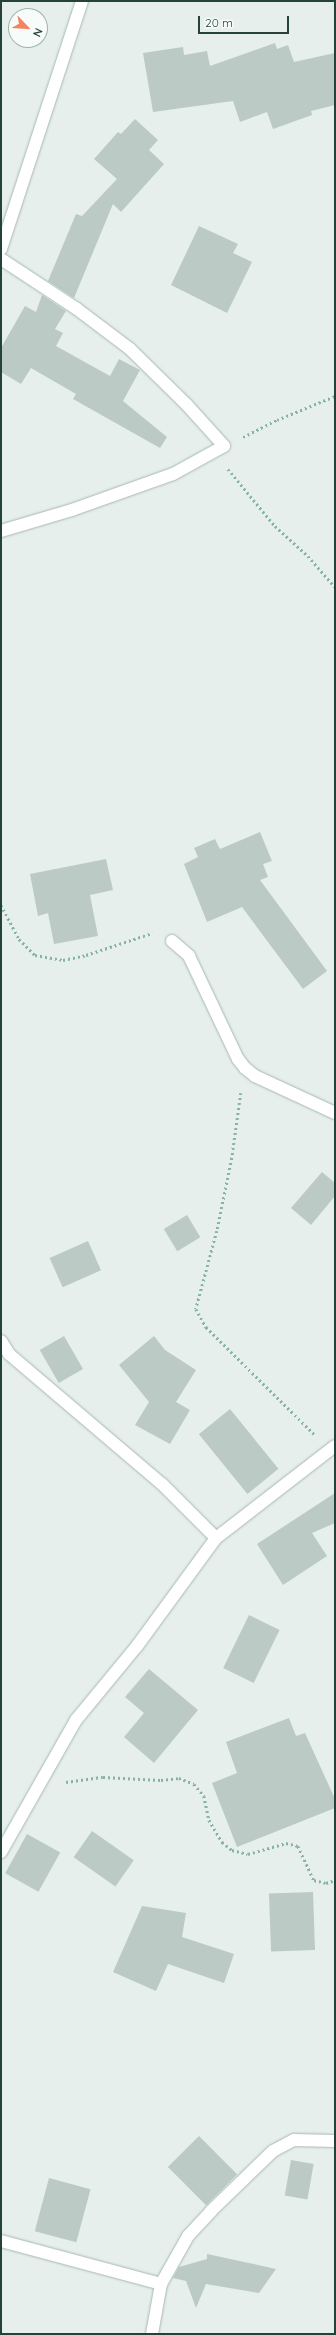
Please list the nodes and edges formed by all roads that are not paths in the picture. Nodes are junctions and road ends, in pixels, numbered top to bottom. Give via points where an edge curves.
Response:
1 (82, 1) edge
2 (1, 249) edge
3 (1, 259) edge
4 (1, 531) edge
5 (172, 941) road end
6 (335, 1113) edge
7 (1, 1341) edge
8 (332, 1448) edge
9 (216, 1538) junction
10 (1, 1850) edge
11 (335, 2140) edge
12 (1, 2241) edge
13 (162, 2284) junction
14 (152, 2334) edge

1 - 2 street
3 - 4 street via 77,309 130,350 187,405 224,446 173,474 72,510
5 - 6 street via 189,956 238,1060 245,1068 255,1076
7 - 9 street via 8,1354 162,1484
8 - 9 street
9 - 10 street via 137,1646 76,1720
11 - 13 street via 294,2140 273,2151 188,2236
12 - 13 street
13 - 14 street

